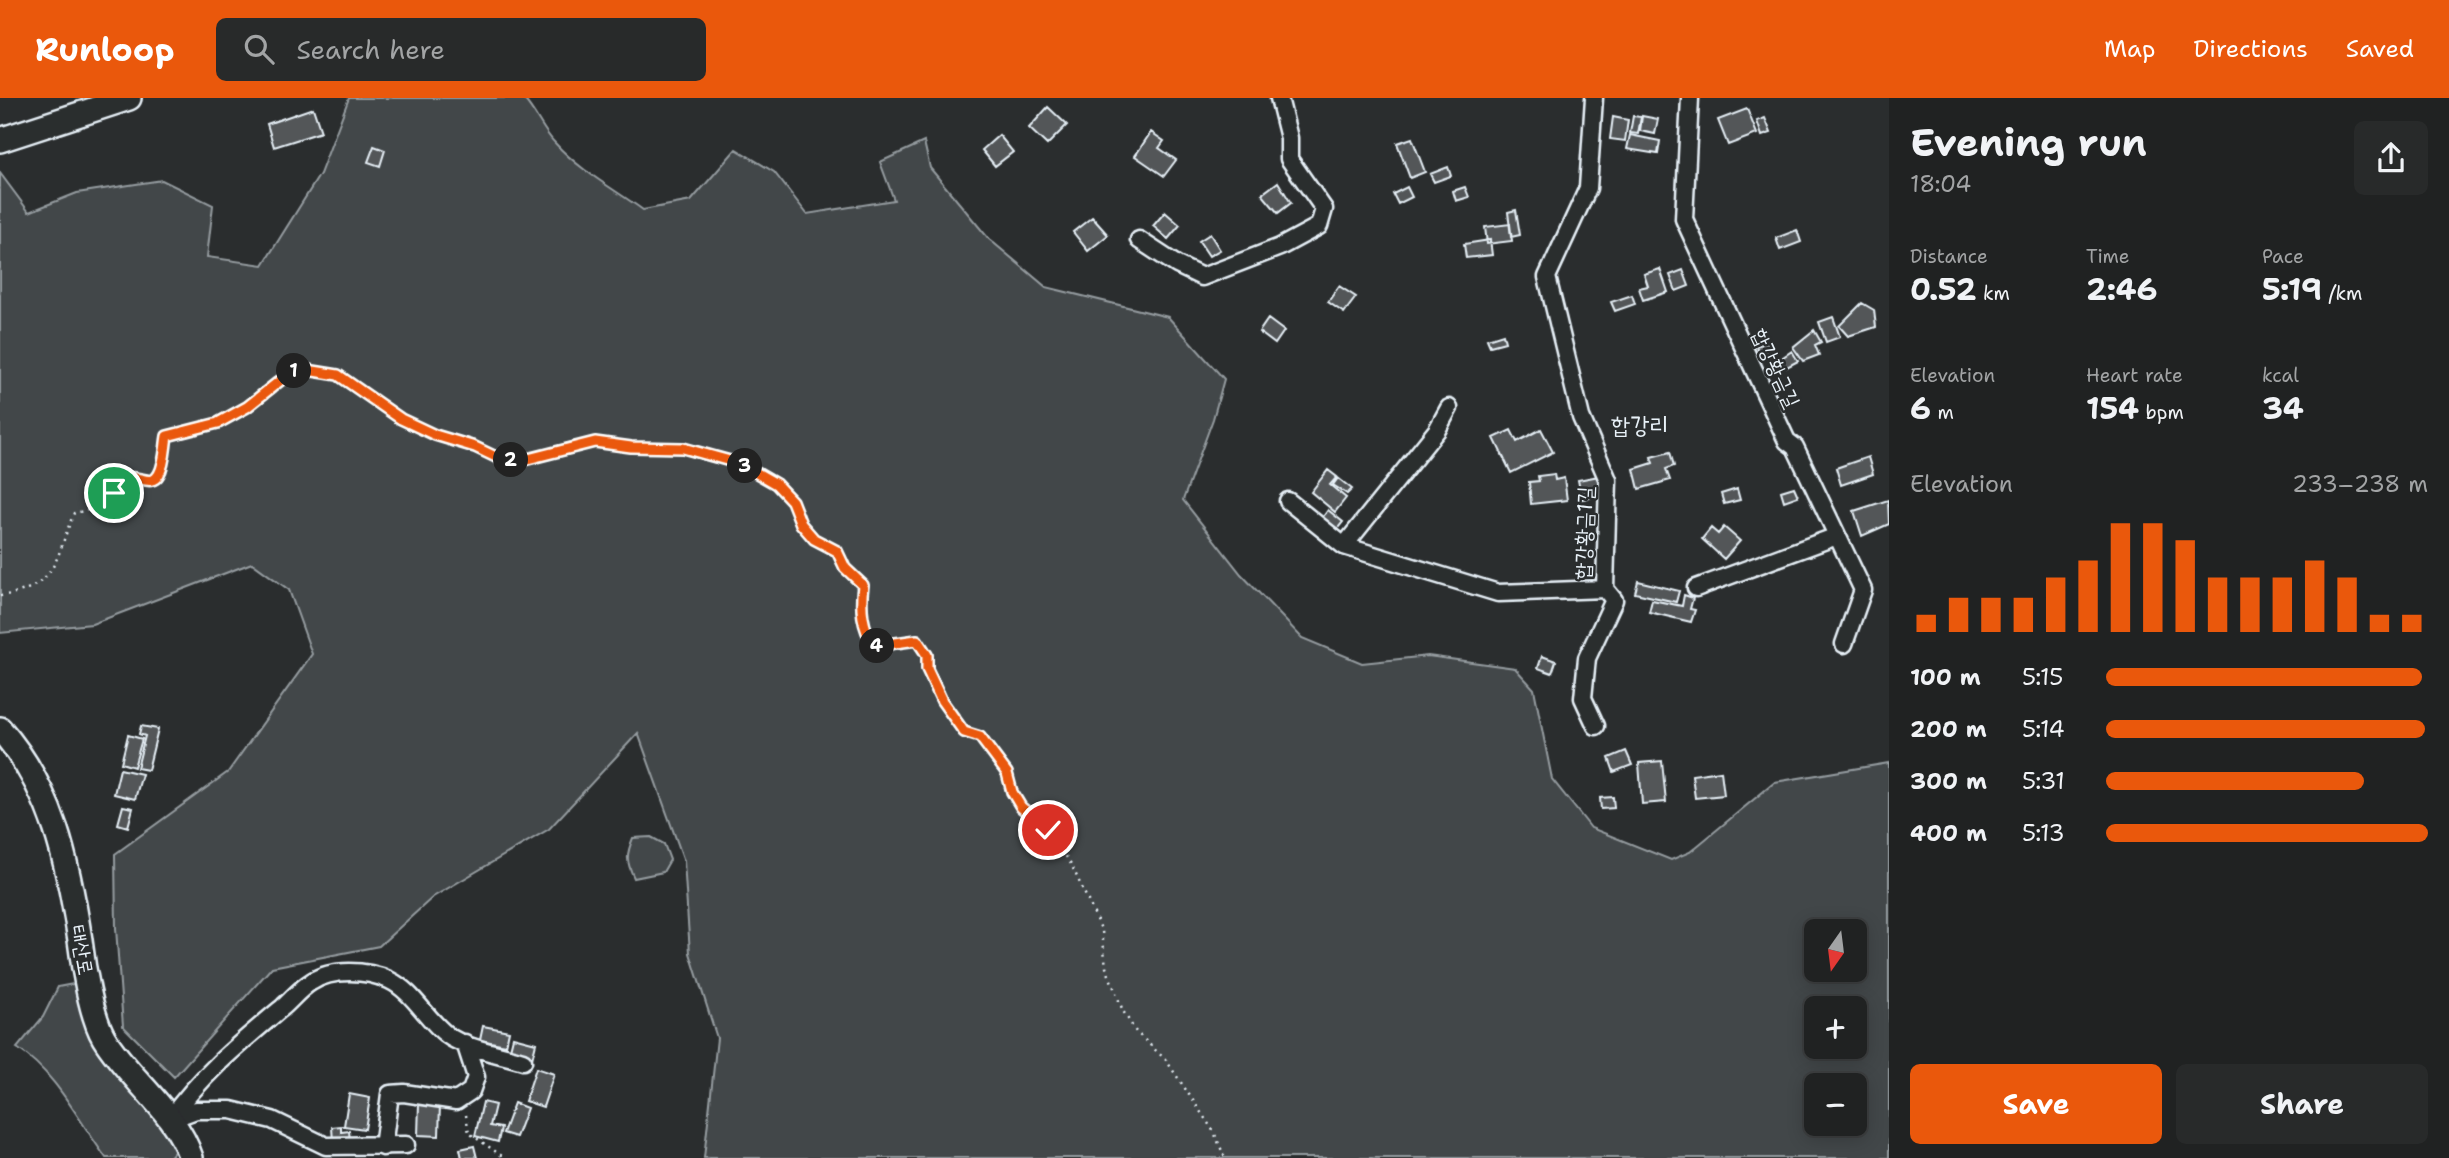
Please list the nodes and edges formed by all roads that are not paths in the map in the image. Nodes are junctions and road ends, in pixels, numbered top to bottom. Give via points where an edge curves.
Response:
1 (129, 98) edge
2 (1279, 98) edge
3 (1594, 98) edge
4 (1690, 98) edge
5 (0, 140) edge
6 (1139, 240) dead end
7 (1448, 408) dead end
8 (1288, 501) dead end
9 (1837, 536) junction
10 (1344, 546) junction
11 (1696, 588) dead end
12 (1605, 589) junction
13 (1844, 644) dead end
14 (1595, 726) dead end
15 (0, 729) edge
16 (465, 1043) junction
17 (523, 1061) dead end
18 (169, 1120) junction
19 (405, 1145) dead end
20 (383, 1147) junction
21 (191, 1158) edge

1 - 5 street
2 - 6 street via 1289,159 1324,209 1319,226 1280,247 1202,277
3 - 12 street, 합강황금1길 via 1588,188 1547,277 1581,417 1608,480
4 - 9 street, 합강황금길 via 1684,219 1787,441 1795,447
7 - 10 street via 1437,430
8 - 10 street
9 - 11 street
9 - 13 street, 합강황금길 via 1863,590
10 - 12 street, 합강황금1길 via 1498,593
12 - 14 street via 1614,600 1587,658 1583,698
15 - 18 street, 태산로 via 43,792 62,844 85,975 103,1036
16 - 17 street
16 - 18 street via 450,1037 411,994 389,980 344,972 312,981 241,1041 194,1086
16 - 20 street via 476,1077 471,1091 456,1101 390,1094
18 - 20 street via 196,1110 231,1110 272,1120 326,1146
18 - 21 street, 태산로
19 - 20 street

